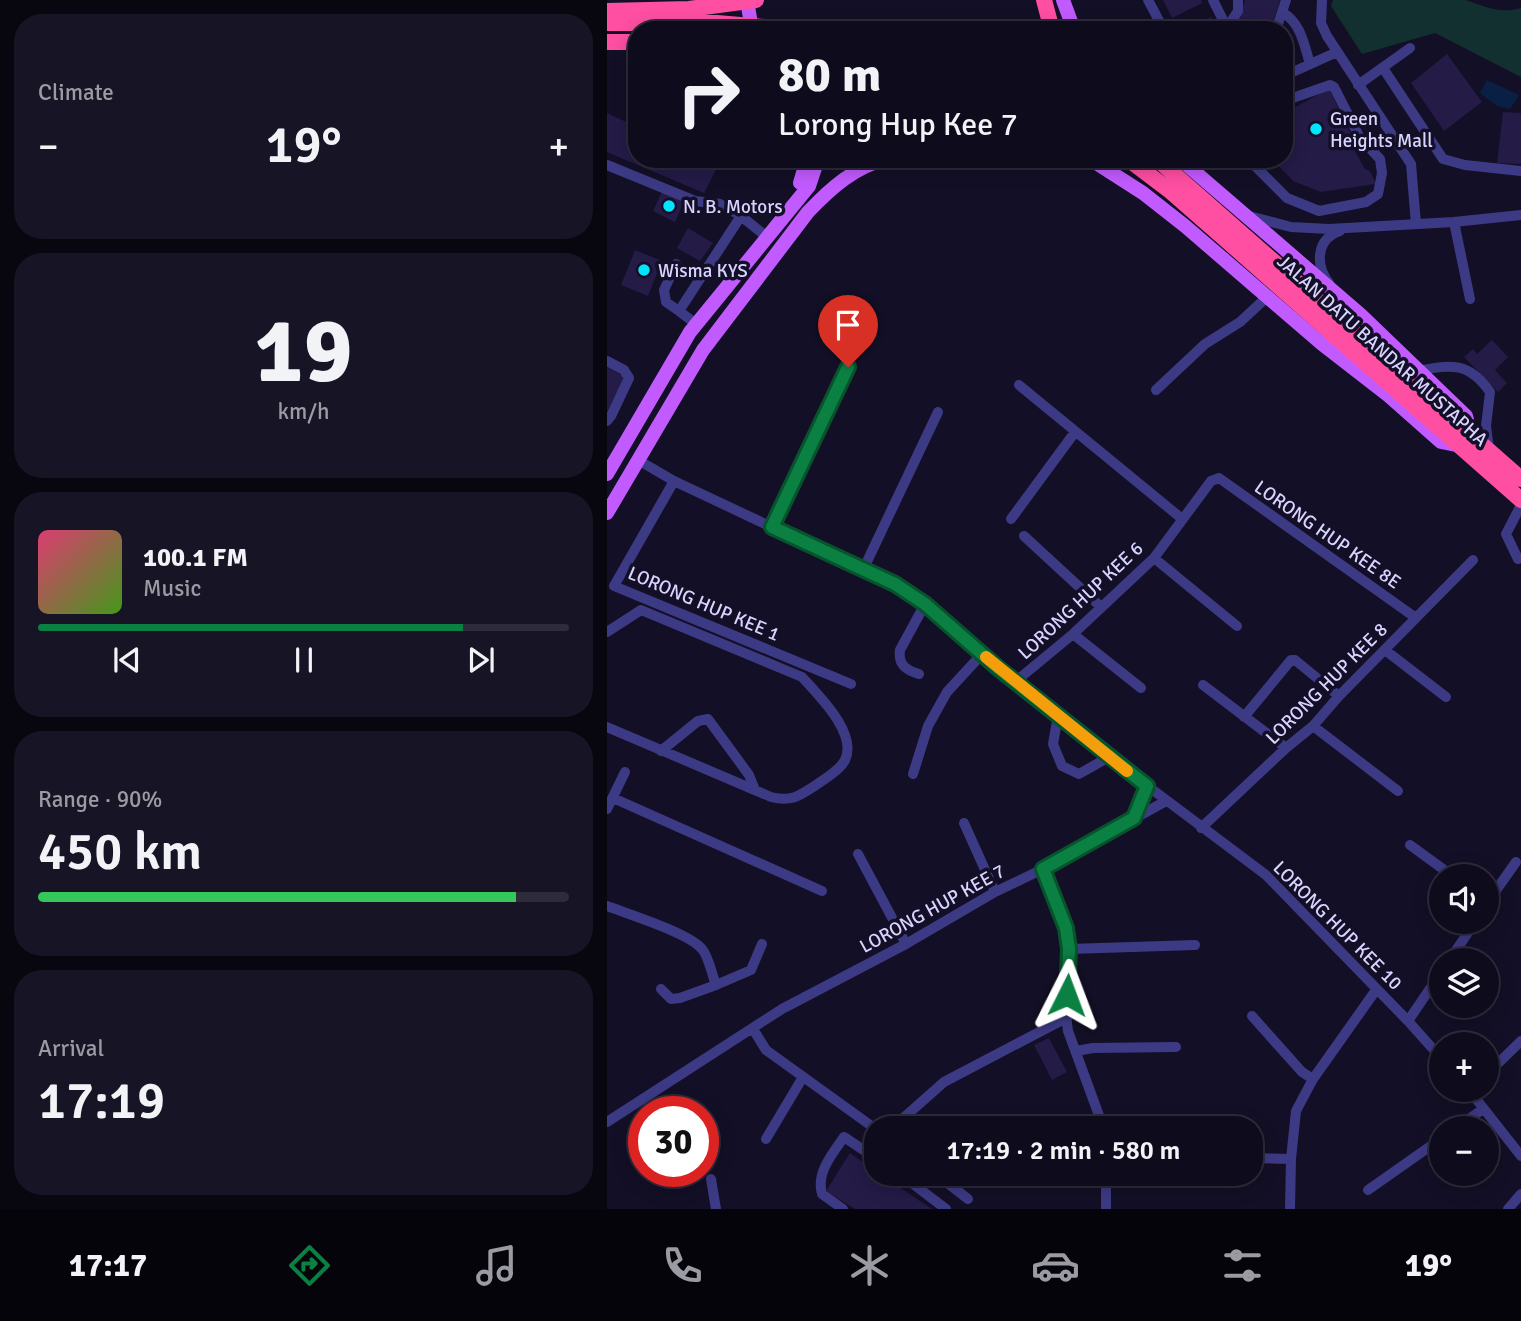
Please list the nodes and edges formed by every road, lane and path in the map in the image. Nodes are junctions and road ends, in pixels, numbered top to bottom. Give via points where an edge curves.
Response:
1 (715, 0) edge
2 (747, 0) edge
3 (756, 0) edge
4 (1044, 0) edge
5 (1063, 0) edge
6 (1148, 0) edge
7 (1213, 0) edge
8 (1238, 0) edge
9 (1286, 0) edge
10 (1322, 0) edge
11 (607, 11) edge
12 (1282, 12) junction
13 (713, 21) edge
14 (750, 21) edge
15 (1050, 21) edge
16 (1063, 21) edge
17 (1071, 21) edge
18 (1159, 21) edge
19 (1223, 21) edge
20 (1232, 21) edge
21 (1279, 21) edge
22 (607, 23) edge
23 (628, 23) edge
24 (607, 42) edge
25 (628, 42) edge
26 (1410, 48) dead end
27 (1337, 52) junction
28 (1310, 64) junction
29 (1383, 68) junction
30 (1293, 72) edge
31 (1358, 85) junction
32 (1293, 98) edge
33 (1401, 146) junction
34 (1380, 159) junction
35 (607, 165) edge
36 (805, 168) edge
37 (815, 168) edge
38 (861, 168) edge
39 (1104, 168) edge
40 (1140, 168) edge
41 (1167, 168) edge
42 (1187, 168) edge
43 (1257, 168) edge
44 (1521, 171) edge
45 (795, 205) junction
46 (1521, 215) edge
47 (741, 216) junction
48 (1229, 222) junction
49 (1454, 222) junction
50 (1417, 224) junction
51 (1345, 229) junction
52 (767, 237) junction
53 (676, 264) dead end
54 (1267, 297) junction
55 (1340, 297) junction
56 (1470, 299) dead end
57 (679, 311) junction
58 (696, 324) junction
59 (607, 361) edge
60 (848, 367) dead end
61 (1418, 372) junction
62 (1019, 385) dead end
63 (1157, 390) dead end
64 (938, 412) dead end
65 (607, 421) edge
66 (1075, 432) junction
67 (1466, 440) junction
68 (1489, 450) junction
69 (611, 456) edge
70 (638, 460) junction
71 (607, 474) edge
72 (1219, 478) joint
73 (1521, 479) edge
74 (673, 481) junction
75 (1521, 502) edge
76 (607, 513) edge
77 (1181, 518) junction
78 (1011, 519) dead end
79 (772, 527) junction
80 (1023, 536) dead end
81 (1154, 558) junction
82 (1518, 559) dead end
83 (1473, 560) dead end
84 (863, 570) junction
85 (614, 586) junction
86 (607, 597) edge
87 (925, 604) junction
88 (1101, 607) junction
89 (1416, 618) junction
90 (1237, 626) dead end
91 (607, 632) edge
92 (1073, 634) junction
93 (1385, 650) junction
94 (981, 654) junction
95 (919, 674) dead end
96 (1015, 682) junction
97 (851, 684) dead end
98 (1203, 685) dead end
99 (1141, 688) dead end
100 (1339, 696) junction
101 (1446, 697) dead end
102 (1058, 716) junction
103 (1245, 716) junction
104 (607, 718) edge
105 (1313, 726) junction
106 (612, 729) edge
107 (1286, 748) junction
108 (661, 751) junction
109 (1109, 757) junction
110 (625, 772) dead end
111 (913, 774) dead end
112 (1147, 786) junction
113 (755, 790) junction
114 (1399, 791) dead end
115 (613, 798) junction
116 (1166, 801) junction
117 (607, 809) edge
118 (1134, 818) junction
119 (964, 823) dead end
120 (1201, 828) junction
121 (1410, 845) dead end
122 (858, 854) dead end
123 (1516, 862) dead end
124 (1436, 864) edge
125 (1043, 869) junction
126 (1499, 886) edge
127 (822, 891) dead end
128 (995, 892) junction
129 (607, 906) edge
130 (762, 944) dead end
131 (906, 944) junction
132 (1195, 945) dead end
133 (1069, 949) junction
134 (716, 985) junction
135 (661, 989) dead end
136 (1376, 990) junction
137 (1429, 990) edge
138 (1252, 1016) dead end
139 (1066, 1018) junction
140 (1408, 1021) junction
141 (753, 1029) junction
142 (1521, 1041) edge
143 (1429, 1044) edge
144 (1176, 1047) dead end
145 (1076, 1051) junction
146 (1499, 1062) edge
147 (803, 1077) junction
148 (1313, 1079) junction
149 (1478, 1102) edge
150 (1483, 1109) junction
151 (857, 1116) junction
152 (906, 1116) edge
153 (1100, 1116) edge
154 (1473, 1116) edge
155 (864, 1121) edge
156 (607, 1122) edge
157 (844, 1137) junction
158 (766, 1139) dead end
159 (1429, 1147) edge
160 (864, 1150) edge
161 (1521, 1156) edge
162 (1263, 1158) edge
163 (1291, 1159) junction
164 (916, 1186) edge
165 (952, 1186) edge
166 (1106, 1186) edge
167 (712, 1187) edge
168 (1368, 1190) dead end
169 (1521, 1194) edge
170 (969, 1199) dead end
171 (716, 1209) edge
172 (843, 1209) edge
173 (946, 1209) edge
174 (1106, 1209) edge
175 (1290, 1209) edge
176 (1508, 1209) edge

1 - 13 highway
2 - 14 main road
3 - 11 highway, bridge via 689,9
4 - 15 highway
5 - 16 main road
5 - 17 main road
6 - 18 street
7 - 19 street
8 - 20 street
9 - 12 street
10 - 27 street via 1321,23
12 - 21 street
12 - 28 street via 1299,28
22 - 23 highway, bridge
24 - 25 highway
26 - 29 street
27 - 28 street
27 - 31 street
28 - 30 street
29 - 31 street
29 - 44 street via 1443,159
31 - 33 street
32 - 34 street via 1334,87 1360,138
33 - 34 street
33 - 50 street via 1414,176
34 - 43 street via 1376,197 1319,211 1287,198
35 - 47 street via 695,201 720,204
36 - 45 main road via 795,191
37 - 45 main road
38 - 70 main road via 808,212 703,351
39 - 54 main road via 1143,193
40 - 48 highway via 1169,190
41 - 48 highway
42 - 48 main road
45 - 52 main road
46 - 49 street
47 - 52 street
47 - 57 street
48 - 51 street
48 - 55 main road
48 - 67 highway, JALAN DATU BANDAR MUSTAPHA
49 - 50 street
49 - 56 street
50 - 51 street
51 - 55 street via 1330,234 1319,258 1325,277
52 - 58 main road
53 - 57 street via 664,290 666,302
54 - 63 street via 1240,322 1205,344
54 - 67 main road via 1441,442
55 - 61 main road
57 - 58 street
58 - 69 main road
59 - 65 street via 625,370 629,378
60 - 79 street
61 - 67 main road via 1466,416
61 - 68 street via 1463,367 1479,376 1490,392
62 - 66 street
64 - 84 street
66 - 77 street
66 - 78 street
67 - 68 highway, JALAN DATU BANDAR MUSTAPHA
67 - 75 highway, JALAN DATU BANDAR MUSTAPHA
68 - 73 highway, JALAN DATU BANDAR MUSTAPHA
69 - 71 main road
70 - 74 street, LORONG HUP KEE 10
70 - 76 main road
72 - 77 street, LORONG HUP KEE 6 via 1211,481
72 - 89 street, LORONG HUP KEE 8E
74 - 79 street, LORONG HUP KEE 10
74 - 85 street, LORONG HUP KEE 1
75 - 82 street via 1506,534
77 - 81 street, LORONG HUP KEE 6
79 - 84 street, LORONG HUP KEE 10
80 - 88 street
81 - 88 street, LORONG HUP KEE 6
81 - 90 street
83 - 89 street, LORONG HUP KEE 8
84 - 87 street, LORONG HUP KEE 10
85 - 86 street
85 - 97 street, LORONG HUP KEE 1
87 - 94 street, LORONG HUP KEE 10
87 - 95 street via 899,657 909,671
88 - 92 street, LORONG HUP KEE 6
89 - 93 street, LORONG HUP KEE 8
91 - 113 street via 641,610 651,612 802,677 813,688 847,737 845,759 819,783 788,800
92 - 96 street, LORONG HUP KEE 6
92 - 99 street
93 - 100 street, LORONG HUP KEE 8
93 - 101 street
94 - 96 street, LORONG HUP KEE 10
94 - 111 street via 947,692 928,726
96 - 102 street, LORONG HUP KEE 10
98 - 103 street
100 - 103 street via 1291,660
100 - 105 street, LORONG HUP KEE 8
102 - 109 street, LORONG HUP KEE 10
102 - 109 street via 1053,744 1061,766 1079,774
103 - 107 street
104 - 106 street
105 - 107 street, LORONG HUP KEE 8
105 - 114 street
106 - 108 street
107 - 120 street, LORONG HUP KEE 8
108 - 113 street
108 - 113 street via 698,721 708,719
109 - 112 street, LORONG HUP KEE 10
110 - 115 street
112 - 116 street, LORONG HUP KEE 10
112 - 118 street
115 - 117 street
115 - 127 street
116 - 118 street, LORONG HUP KEE 7
116 - 120 street, LORONG HUP KEE 10
118 - 125 street, LORONG HUP KEE 7
119 - 128 street
120 - 136 street, LORONG HUP KEE 10 via 1266,875
121 - 124 street
122 - 131 street
123 - 126 street
125 - 128 street, LORONG HUP KEE 7
125 - 133 street via 1066,928
128 - 131 street, LORONG HUP KEE 7
129 - 134 street via 693,942 703,950
130 - 134 street via 751,970
131 - 141 street, LORONG HUP KEE 7 via 781,1009
132 - 133 street
133 - 139 street
134 - 135 street via 671,999
136 - 140 street, LORONG HUP KEE 10
136 - 148 street
137 - 140 street
138 - 148 street
139 - 145 street
139 - 152 street via 944,1082
140 - 143 street, LORONG HUP KEE 10
141 - 147 street via 766,1050
141 - 156 street, LORONG HUP KEE 7
142 - 146 street
144 - 145 street
145 - 153 street
147 - 151 street
147 - 158 street
148 - 163 street via 1296,1111
149 - 150 street
150 - 154 street
150 - 161 street
151 - 155 street
151 - 157 street
157 - 160 street
157 - 172 street via 819,1184 822,1194
159 - 168 street
162 - 163 street
163 - 175 street
164 - 173 street
165 - 170 street
166 - 174 street
167 - 171 street
169 - 176 street

